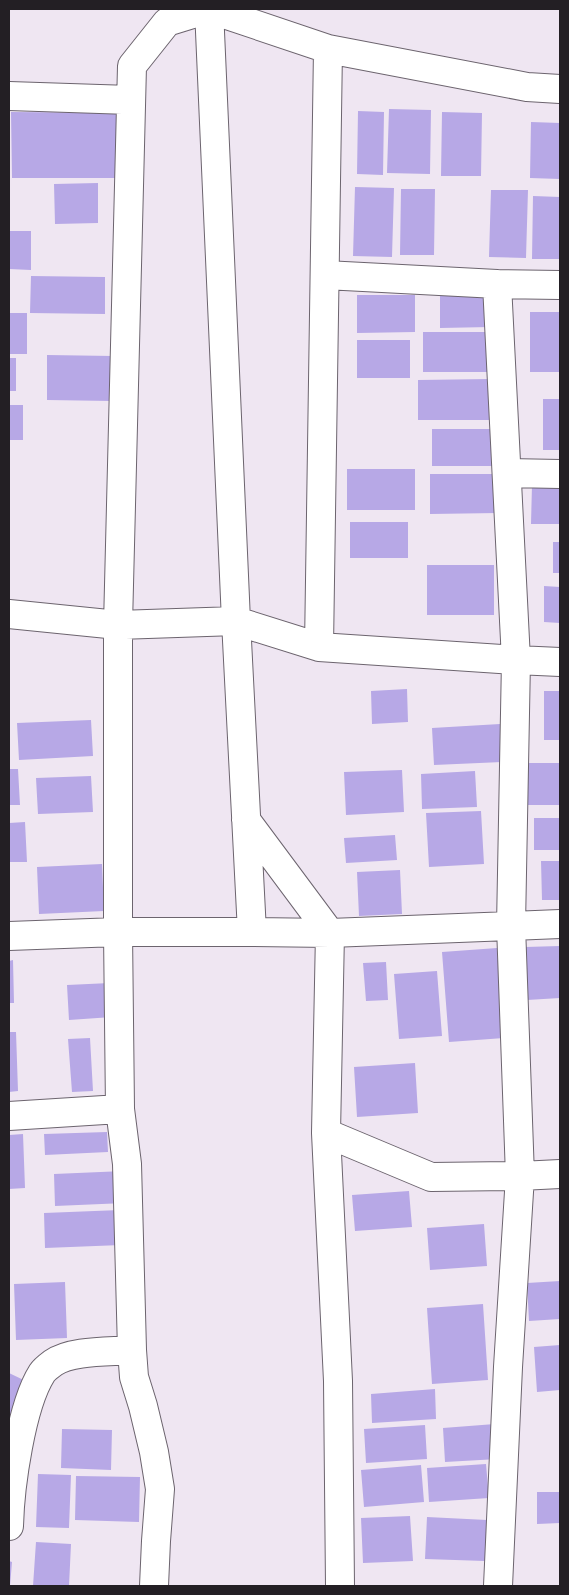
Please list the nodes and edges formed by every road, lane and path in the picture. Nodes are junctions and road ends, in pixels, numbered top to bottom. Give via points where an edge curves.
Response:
1 (208, 9) edge
2 (328, 49) junction
3 (560, 89) edge
4 (9, 96) edge
5 (130, 100) junction
6 (325, 275) junction
7 (497, 284) junction
8 (560, 285) edge
9 (507, 473) junction
10 (560, 474) edge
11 (9, 614) edge
12 (236, 620) junction
13 (118, 625) junction
14 (319, 647) junction
15 (516, 660) junction
16 (560, 662) edge
17 (246, 820) junction
18 (560, 924) edge
19 (511, 926) junction
20 (118, 932) junction
21 (252, 932) junction
22 (330, 933) junction
23 (9, 936) edge
24 (120, 1109) junction
25 (9, 1116) edge
26 (326, 1133) junction
27 (560, 1174) edge
28 (520, 1176) junction
29 (132, 1350) junction
30 (9, 1526) edge
31 (154, 1586) edge
32 (340, 1586) edge
33 (498, 1586) edge

1 - 2 street
1 - 5 street via 167,22 132,66
1 - 12 street
2 - 3 street via 527,87
2 - 6 street
4 - 5 street
5 - 13 street
6 - 7 street
6 - 14 street
7 - 8 street
7 - 9 street
9 - 10 street
9 - 15 street
11 - 13 street
12 - 13 street
12 - 14 street
12 - 17 street
13 - 20 street
14 - 15 street
15 - 16 street
15 - 19 street
17 - 21 street
17 - 22 street
18 - 19 street
19 - 22 street
19 - 28 street
20 - 21 street
20 - 23 street
20 - 24 street
21 - 22 street
22 - 26 street
24 - 25 street
24 - 29 street via 126,1164
26 - 28 street via 431,1177
26 - 32 street via 338,1381
27 - 28 street
28 - 33 street
29 - 30 street via 73,1355 54,1362 42,1372 30,1399 20,1444
29 - 31 street via 134,1377 144,1406 160,1489

